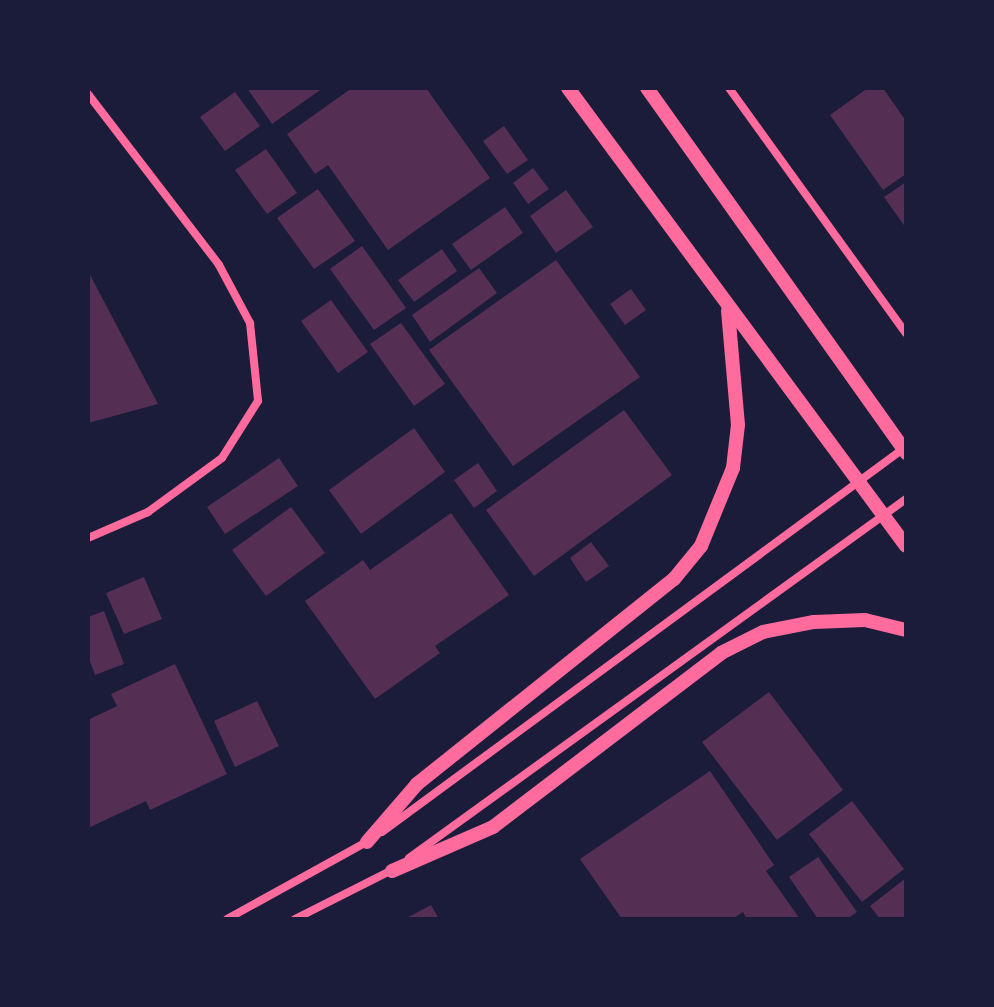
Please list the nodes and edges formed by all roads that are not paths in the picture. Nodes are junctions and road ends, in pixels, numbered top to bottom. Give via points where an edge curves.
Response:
1 (568, 88) edge
2 (647, 88) edge
3 (729, 88) edge
4 (88, 94) edge
5 (728, 310) junction
6 (906, 333) edge
7 (904, 451) edge
8 (859, 484) junction
9 (906, 499) edge
10 (883, 515) junction
11 (88, 538) edge
12 (906, 546) edge
13 (906, 630) edge
14 (367, 842) junction
15 (392, 871) junction
16 (227, 919) edge
17 (295, 919) edge

1 - 5 street
2 - 7 street
3 - 6 street
4 - 11 street via 219,265 250,323 258,401 222,458 148,512
5 - 8 street
5 - 14 street via 738,425 733,468 701,546 674,579 417,784
7 - 8 street
8 - 10 street
8 - 14 street
9 - 10 street
10 - 12 street
10 - 15 street
13 - 15 street via 865,620 763,632 721,653 493,827
14 - 16 street
15 - 17 street

